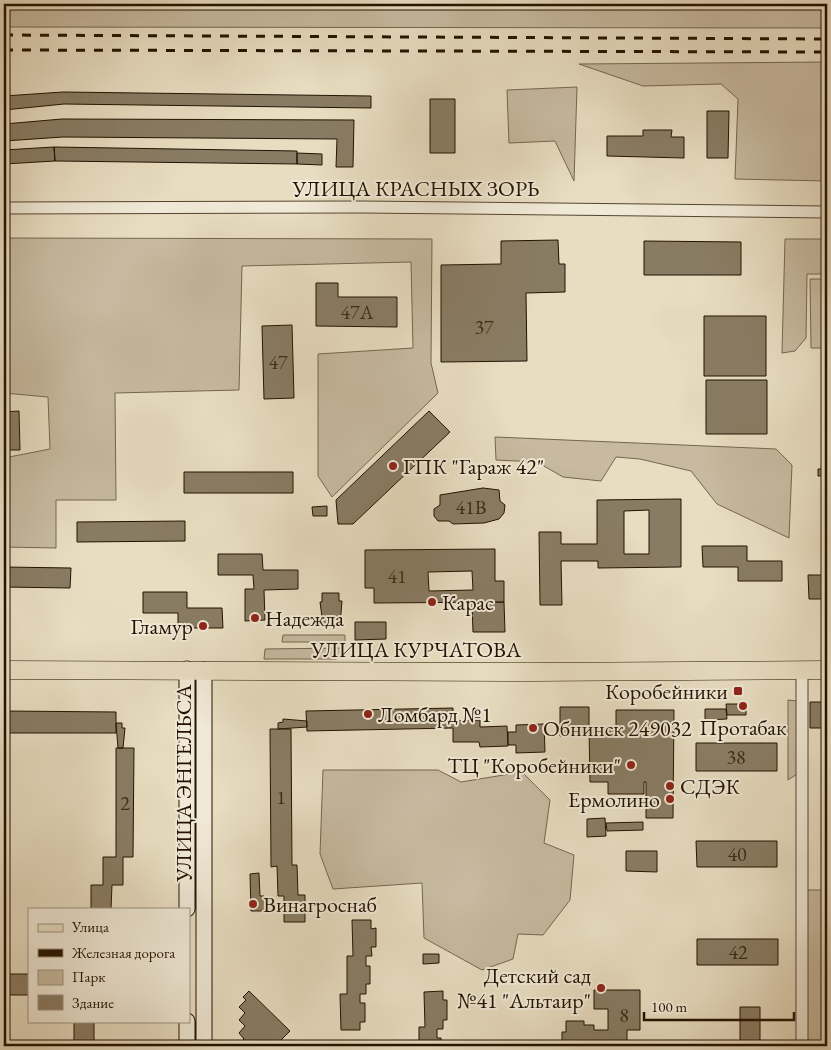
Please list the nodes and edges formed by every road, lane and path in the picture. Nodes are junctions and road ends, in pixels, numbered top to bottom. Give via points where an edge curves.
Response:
1 (4, 208) edge
2 (827, 212) edge
3 (4, 670) edge
4 (186, 670) junction
5 (204, 670) junction
6 (802, 670) junction
7 (827, 670) edge
8 (187, 908) edge
9 (187, 1022) edge
10 (187, 1046) edge
11 (204, 1046) edge
12 (802, 1046) edge

1 - 2 street, УЛИЦА КРАСНЫХ ЗОРЬ via 362,207
3 - 4 main road, УЛИЦА КУРЧАТОВА
4 - 5 main road, УЛИЦА КУРЧАТОВА
4 - 8 main road, УЛИЦА ЭНГЕЛЬСА
5 - 6 main road, УЛИЦА КУРЧАТОВА
5 - 11 main road, УЛИЦА ЭНГЕЛЬСА
6 - 7 main road, УЛИЦА КУРЧАТОВА
6 - 12 street
9 - 10 main road

